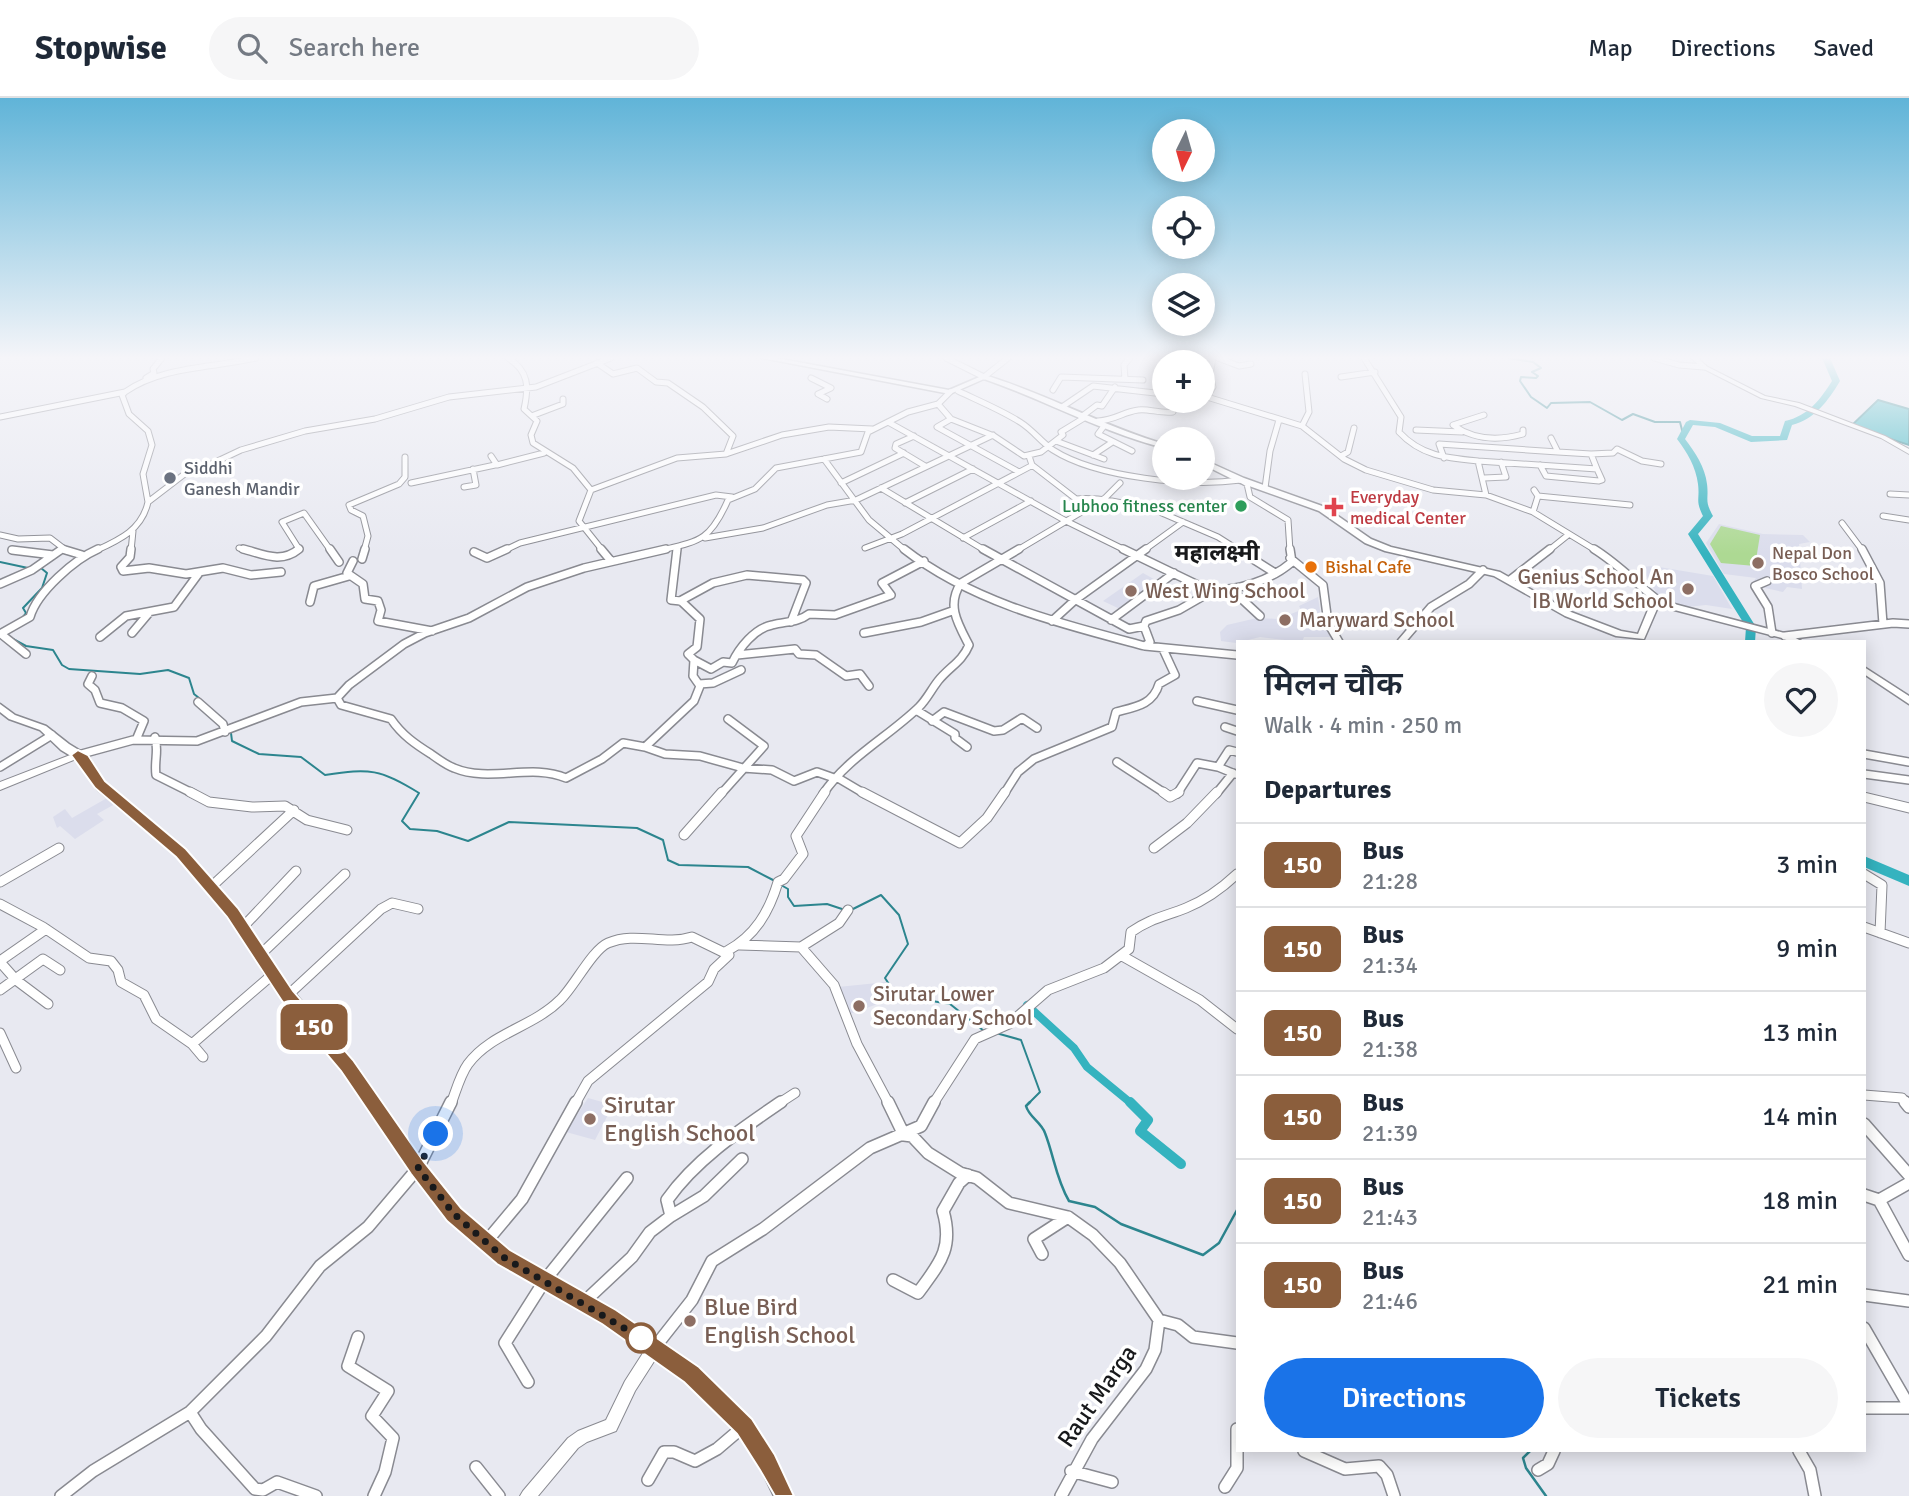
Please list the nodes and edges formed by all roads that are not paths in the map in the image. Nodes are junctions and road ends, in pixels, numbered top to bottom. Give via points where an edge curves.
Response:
1 (139, 423) edge
2 (359, 423) edge
3 (536, 423) edge
4 (720, 423) edge
5 (885, 423) edge
6 (890, 423) edge
7 (944, 423) edge
8 (962, 423) edge
9 (1022, 423) edge
10 (1073, 423) edge
11 (1097, 423) edge
12 (1101, 423) edge
13 (1278, 423) edge
14 (1292, 423) edge
15 (1304, 423) edge
16 (1399, 423) edge
17 (1458, 423) edge
18 (1844, 423) edge
19 (1104, 426) junction
20 (1303, 426) junction
21 (1354, 428) dead end
22 (872, 429) junction
23 (1416, 430) dead end
24 (1523, 430) dead end
25 (1468, 433) junction
26 (993, 435) junction
27 (914, 436) junction
28 (1551, 438) dead end
29 (1506, 439) junction
30 (1152, 442) edge
31 (1054, 443) junction
32 (1111, 443) junction
33 (971, 445) junction
34 (1511, 449) junction
35 (1132, 451) dead end
36 (1558, 452) junction
37 (1909, 452) edge
38 (544, 453) junction
39 (904, 453) junction
40 (726, 454) junction
41 (1591, 454) junction
42 (948, 455) junction
43 (1093, 455) junction
44 (491, 456) dead end
45 (1029, 456) junction
46 (1341, 456) junction
47 (405, 457) dead end
48 (1444, 458) junction
49 (824, 459) junction
50 (1104, 459) dead end
51 (1478, 461) junction
52 (1501, 462) junction
53 (1520, 463) junction
54 (1661, 464) dead end
55 (495, 465) junction
56 (1032, 465) junction
57 (1541, 465) junction
58 (925, 466) junction
59 (1215, 467) edge
60 (473, 469) junction
61 (973, 469) junction
62 (1597, 469) junction
63 (1019, 472) junction
64 (1484, 478) junction
65 (1241, 480) junction
66 (841, 482) junction
67 (411, 483) dead end
68 (998, 483) junction
69 (1121, 483) dead end
70 (464, 487) dead end
71 (881, 488) junction
72 (1265, 488) junction
73 (591, 490) junction
74 (1890, 494) dead end
75 (1486, 495) junction
76 (1909, 495) edge
77 (735, 497) junction
78 (1105, 498) junction
79 (856, 500) junction
80 (1031, 501) junction
81 (148, 502) junction
82 (905, 503) junction
83 (1630, 505) dead end
84 (1532, 512) junction
85 (1883, 516) dead end
86 (931, 519) junction
87 (1909, 520) edge
88 (1066, 521) junction
89 (1183, 522) junction
90 (1842, 523) dead end
91 (587, 527) junction
92 (133, 531) junction
93 (0, 535) edge
94 (1568, 535) junction
95 (704, 538) junction
96 (892, 538) junction
97 (963, 538) junction
98 (677, 547) junction
99 (239, 548) dead end
100 (865, 548) dead end
101 (12, 550) dead end
102 (62, 550) junction
103 (474, 552) dead end
104 (53, 555) junction
105 (82, 555) junction
106 (1138, 555) junction
107 (1290, 558) junction
108 (271, 559) junction
109 (362, 559) dead end
110 (1002, 560) junction
111 (353, 561) dead end
112 (611, 561) junction
113 (924, 561) junction
114 (339, 562) dead end
115 (1483, 570) junction
116 (199, 573) junction
117 (1174, 573) junction
118 (1275, 573) junction
119 (349, 576) junction
120 (1510, 580) junction
121 (1767, 581) dead end
122 (961, 583) junction
123 (0, 584) edge
124 (1232, 590) junction
125 (1212, 591) junction
126 (1075, 600) junction
127 (680, 601) junction
128 (310, 602) dead end
129 (1662, 604) junction
130 (952, 611) junction
131 (149, 612) junction
132 (1260, 616) dead end
133 (1111, 620) junction
134 (1052, 621) junction
135 (791, 622) junction
136 (1909, 624) edge
137 (1883, 625) junction
138 (1144, 626) junction
139 (432, 631) junction
140 (1768, 632) junction
141 (132, 633) dead end
142 (864, 633) dead end
143 (2, 635) edge
144 (1785, 636) junction
145 (100, 637) dead end
146 (1338, 640) edge
147 (1403, 640) edge
148 (1637, 640) edge
149 (1794, 640) edge
150 (1145, 646) junction
151 (1163, 649) junction
152 (26, 654) dead end
153 (737, 655) junction
154 (1236, 655) edge
155 (694, 660) junction
156 (741, 670) dead end
157 (1866, 671) edge
158 (92, 676) dead end
159 (699, 684) junction
160 (869, 686) dead end
161 (337, 698) junction
162 (1197, 701) dead end
163 (1909, 701) edge
164 (198, 702) dead end
165 (0, 707) edge
166 (916, 710) junction
167 (1236, 710) edge
168 (728, 719) dead end
169 (932, 721) junction
170 (1224, 727) dead end
171 (1037, 728) dead end
172 (1236, 731) edge
173 (225, 732) junction
174 (52, 735) junction
175 (155, 737) junction
176 (135, 740) junction
177 (645, 747) junction
178 (967, 747) dead end
179 (1236, 752) edge
180 (1866, 754) edge
181 (78, 755) junction
182 (1117, 762) dead end
183 (1909, 762) edge
184 (0, 767) edge
185 (1218, 767) junction
186 (743, 768) junction
187 (1235, 774) edge
188 (1866, 774) edge
189 (836, 778) junction
190 (1909, 780) edge
191 (0, 786) edge
192 (1866, 797) edge
193 (1909, 808) edge
194 (294, 810) junction
195 (347, 830) dead end
196 (684, 835) dead end
197 (59, 848) dead end
198 (1154, 849) dead end
199 (296, 871) dead end
200 (345, 874) dead end
201 (1236, 875) edge
202 (1866, 875) edge
203 (0, 882) edge
204 (211, 887) junction
205 (0, 904) edge
206 (418, 909) dead end
207 (848, 910) dead end
208 (243, 926) junction
209 (1866, 928) edge
210 (46, 929) junction
211 (1880, 933) junction
212 (1909, 943) edge
213 (801, 947) junction
214 (260, 955) junction
215 (729, 955) junction
216 (1124, 957) junction
217 (0, 962) edge
218 (60, 970) dead end
219 (272, 975) junction
220 (16, 980) junction
221 (0, 990) edge
222 (287, 996) junction
223 (48, 1004) dead end
224 (1236, 1028) edge
225 (0, 1032) edge
226 (192, 1044) junction
227 (203, 1057) dead end
228 (16, 1068) dead end
229 (795, 1093) dead end
230 (1866, 1095) edge
231 (1909, 1107) edge
232 (1866, 1126) edge
233 (904, 1135) junction
234 (742, 1159) dead end
235 (418, 1168) junction
236 (968, 1175) junction
237 (1909, 1175) edge
238 (626, 1178) dead end
239 (1909, 1183) edge
240 (1866, 1196) edge
241 (1879, 1200) junction
242 (671, 1216) junction
243 (1069, 1217) junction
244 (486, 1242) junction
245 (1042, 1254) dead end
246 (1909, 1255) edge
247 (545, 1280) junction
248 (893, 1280) dead end
249 (1866, 1295) edge
250 (1909, 1301) edge
251 (583, 1303) junction
252 (1159, 1320) junction
253 (1866, 1332) edge
254 (358, 1337) dead end
255 (1236, 1343) edge
256 (655, 1347) junction
257 (528, 1382) dead end
258 (1909, 1407) edge
259 (1866, 1408) edge
260 (190, 1412) junction
261 (744, 1426) junction
262 (1237, 1452) edge
263 (1306, 1452) edge
264 (1554, 1452) edge
265 (1800, 1452) edge
266 (475, 1467) dead end
267 (1538, 1470) dead end
268 (1071, 1471) junction
269 (648, 1480) dead end
270 (1112, 1482) dead end
271 (1225, 1487) dead end
272 (61, 1496) edge
273 (316, 1496) edge
274 (374, 1496) edge
275 (499, 1496) edge
276 (528, 1496) edge
277 (783, 1496) edge
278 (1061, 1496) edge
279 (1394, 1496) edge
280 (1815, 1496) edge

1 - 81 street via 148,431 152,445 143,474
2 - 81 street via 305,431 253,446 205,467 195,466
3 - 38 street via 533,443
4 - 40 street via 733,436
5 - 22 street
6 - 27 street
7 - 33 street via 937,427
8 - 26 street
9 - 31 street
10 - 31 street
11 - 19 main road
12 - 19 street
13 - 72 street
14 - 20 street
15 - 20 street
16 - 48 street via 1408,443 1430,457
17 - 25 street via 1453,425
18 - 37 street
19 - 30 main road
19 - 32 street via 1098,434
20 - 46 street
21 - 46 street via 1348,452
22 - 40 street via 846,426 782,435
22 - 49 street via 864,437 865,450
23 - 25 street
24 - 29 street via 1523,434
25 - 29 street
26 - 33 street
26 - 45 street
27 - 39 street via 894,446
27 - 42 street
28 - 36 street
29 - 34 street
31 - 43 street
31 - 45 street
31 - 65 street via 1053,450 1091,468 1123,475 1213,484
32 - 35 street
32 - 43 street
33 - 42 street
33 - 63 street
34 - 36 street
34 - 48 street via 1439,444
34 - 53 street
36 - 41 street
38 - 55 street
38 - 73 street via 573,468
39 - 58 street
39 - 66 street
40 - 73 street via 677,457
41 - 54 street via 1617,449
41 - 62 street
42 - 58 street
42 - 61 street
43 - 50 street
44 - 55 street
45 - 56 street
46 - 75 street via 1408,484
47 - 109 street via 405,477 399,484 349,504 363,516 368,533
48 - 51 street
49 - 66 street
49 - 77 street via 776,468 755,489
51 - 52 street
51 - 64 street
52 - 53 street
52 - 64 street via 1506,477
53 - 57 street
55 - 60 street
56 - 63 street
56 - 78 street via 1076,499
57 - 62 street
57 - 62 street via 1546,476 1555,479 1599,481
58 - 71 street
59 - 65 main road
60 - 67 street
60 - 70 street via 476,485
61 - 68 street
61 - 82 street
63 - 68 street
64 - 75 street
65 - 72 main road
65 - 107 street via 1250,497 1288,520
66 - 79 street
68 - 80 street
68 - 86 street
69 - 78 street
71 - 79 street
71 - 82 street
72 - 115 main road via 1322,509 1388,550
73 - 91 street via 579,519
74 - 76 street
75 - 84 street
77 - 91 street via 716,495
77 - 95 street via 728,500 716,527
78 - 88 street
78 - 89 street via 1133,507 1155,506
79 - 95 street via 827,505 763,528
79 - 96 street via 869,520
80 - 88 street
80 - 97 street
81 - 92 street via 145,517
82 - 86 street
83 - 84 street via 1536,493
84 - 94 street
85 - 87 street
86 - 96 street
86 - 97 street
88 - 106 street
88 - 110 street
89 - 106 street
89 - 118 street via 1218,537
90 - 137 street via 1880,583
91 - 103 street via 520,542 486,558
91 - 112 street
92 - 105 street
92 - 116 street via 130,557 121,570
93 - 102 street via 50,538
94 - 120 street
94 - 129 street via 1617,563
95 - 98 street
96 - 100 street
96 - 113 street
97 - 110 street
98 - 112 street
98 - 127 street via 671,596 673,602
99 - 108 street
101 - 104 street
102 - 104 street
102 - 105 street
104 - 123 street
105 - 143 street via 33,606 30,617
106 - 117 street
106 - 126 street
107 - 118 street via 1292,562
107 - 146 street via 1323,585 1328,623
108 - 114 street via 298,551 282,522 304,513
108 - 116 street via 282,575 251,575 223,568
110 - 122 street
110 - 126 street
111 - 119 street
112 - 139 street via 527,587 469,618
113 - 122 street
113 - 135 street via 882,583 891,595 835,615 811,613
115 - 120 main road
115 - 147 street via 1431,607
116 - 131 street via 174,607
117 - 125 street
117 - 133 street
118 - 124 street
119 - 128 street via 314,586
119 - 139 street via 363,584 365,599 377,601 381,610 378,621
120 - 148 main road via 1568,614
121 - 140 street via 1755,586 1768,607
122 - 130 street via 955,590
122 - 134 street
124 - 125 street
124 - 132 street
125 - 138 street via 1179,610 1151,618
126 - 133 street
126 - 134 street
127 - 135 street via 713,583 747,575 803,580 806,583
127 - 155 street via 700,619 696,647 688,654
129 - 140 main road
129 - 148 main road via 1653,607 1644,634
130 - 142 street
130 - 166 street via 969,645 968,653
131 - 141 street
131 - 145 street via 123,617
133 - 138 street via 1129,629
134 - 150 street
135 - 153 street via 768,625 739,648
136 - 137 street
137 - 144 street
138 - 150 street via 1150,642
139 - 161 street via 380,661
140 - 144 main road
143 - 152 street
144 - 149 main road
150 - 151 street
151 - 154 street
151 - 189 street via 1175,675 1159,684 1156,695 1142,705 1116,712 1112,727 1028,763 995,811 960,843
153 - 155 street via 732,663 710,669
153 - 160 street via 795,649 799,654 816,655 846,676 860,674
155 - 159 street via 693,676
156 - 159 street
157 - 163 main road
158 - 176 street via 89,684 100,703 122,708 144,721
159 - 177 street via 694,701
161 - 173 street via 301,702
161 - 177 street via 341,705 391,719 416,745 455,769 550,771 566,778 623,743
162 - 167 street
164 - 173 street via 223,724
165 - 174 main road via 12,718
166 - 169 street
166 - 189 street
168 - 186 street via 764,745
169 - 171 street via 944,712 994,731 1021,718
169 - 178 street
170 - 172 street
173 - 175 street via 192,742
174 - 181 main road
174 - 184 street
175 - 176 street
175 - 194 street via 159,750 156,775 209,802
176 - 181 street
177 - 186 street
179 - 185 street via 1230,750
180 - 183 street
181 - 191 street
181 - 204 main road via 100,785 170,842
182 - 185 street via 1170,797 1177,795 1197,763
185 - 187 street
186 - 189 street via 772,770 794,781 817,772
186 - 196 street
187 - 198 street via 1188,826
188 - 190 street
189 - 215 street via 796,836 803,854 778,882 764,918 743,942 727,951
192 - 193 street
194 - 195 street via 307,820
194 - 204 street
197 - 203 street
199 - 208 street
200 - 214 street
201 - 216 street via 1220,890 1186,908 1147,919 1131,932
202 - 211 street via 1882,885
204 - 208 main road
205 - 210 street
206 - 222 street via 392,903 381,909
207 - 213 street via 839,923
208 - 214 main road
209 - 211 street
210 - 217 street
210 - 226 street via 89,958 111,961 121,982 148,998 156,1019
211 - 212 street
213 - 215 street via 740,944
213 - 233 street via 834,985 857,1044
214 - 219 main road
215 - 235 street via 692,937 677,942 627,936 604,944 560,1002 491,1042 467,1065
215 - 244 street via 708,982 588,1081 522,1199
216 - 224 street via 1200,1000
216 - 233 street via 1108,970 1088,972 1051,987 1007,1027 971,1043 933,1099 921,1126
217 - 220 street
218 - 220 street via 43,959
219 - 222 main road
219 - 226 street
220 - 221 street
220 - 223 street
222 - 235 main road via 347,1065
225 - 228 street
226 - 227 street
229 - 242 street via 731,1138 670,1195
230 - 231 street via 1902,1098
232 - 237 street
233 - 236 street
233 - 256 street via 844,1165 763,1229 712,1261 692,1300
234 - 242 street via 704,1196
235 - 244 main road via 454,1214
235 - 260 street via 361,1233 320,1266 267,1336
236 - 243 street via 1009,1203
236 - 248 street via 943,1211 949,1231 940,1265 918,1293
238 - 247 street
239 - 241 street
240 - 241 street
241 - 246 street
242 - 251 street
243 - 245 street via 1034,1239
243 - 252 street via 1121,1263
244 - 247 main road
247 - 251 main road
247 - 257 street via 505,1343
249 - 250 street
251 - 256 main road
252 - 255 street via 1178,1325 1193,1337
252 - 268 street, Raut Marga via 1157,1349 1145,1376 1116,1407
253 - 258 street
254 - 274 street via 348,1366 388,1391 372,1416 393,1438 386,1472
256 - 261 main road
256 - 276 street via 611,1426 573,1443
258 - 259 street
260 - 272 street
260 - 273 street via 255,1489 277,1482
261 - 269 street via 701,1461 690,1462 675,1452 664,1452
261 - 277 main road
262 - 271 street via 1237,1468
263 - 279 street via 1345,1469 1379,1466
264 - 267 street via 1548,1464
265 - 280 street via 1810,1470
266 - 275 street
268 - 270 street
268 - 278 street, Raut Marga

